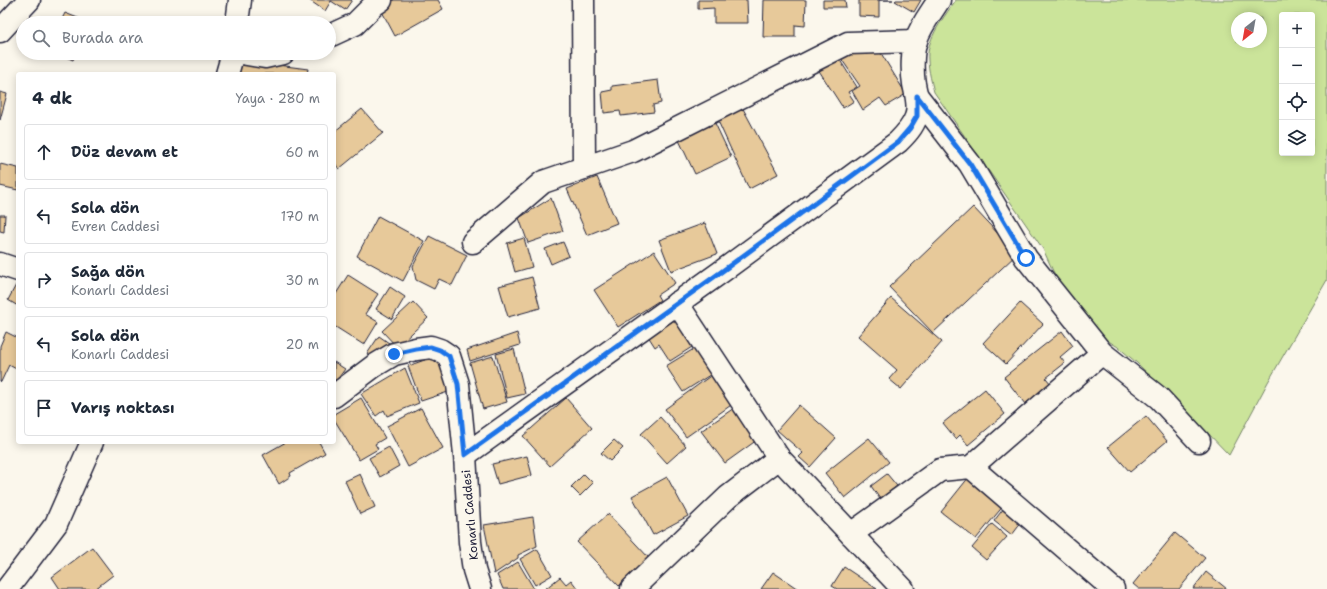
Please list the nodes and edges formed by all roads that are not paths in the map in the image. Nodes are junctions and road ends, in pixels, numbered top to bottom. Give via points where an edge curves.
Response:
1 (29, 0) edge
2 (240, 0) edge
3 (381, 0) edge
4 (583, 0) edge
5 (939, 0) edge
6 (238, 16) edge
7 (0, 31) edge
8 (336, 33) edge
9 (916, 41) junction
10 (231, 60) edge
11 (228, 72) edge
12 (917, 96) junction
13 (584, 168) junction
14 (473, 242) dead end
15 (0, 264) edge
16 (16, 269) edge
17 (677, 303) junction
18 (1102, 353) junction
19 (336, 394) edge
20 (1199, 441) dead end
21 (91, 444) edge
22 (465, 455) junction
23 (779, 458) junction
24 (971, 468) junction
25 (851, 534) junction
26 (7, 589) edge
27 (480, 589) edge
28 (632, 589) edge
29 (903, 589) edge
30 (1113, 589) edge

1 - 7 street
2 - 6 street
3 - 8 street via 355,24
4 - 13 street
5 - 9 street
9 - 12 street via 913,63
9 - 13 street via 848,43 633,151
10 - 11 street
12 - 17 street via 917,116 898,142
12 - 18 street via 970,164 1026,258
13 - 14 street via 542,182
15 - 16 street
17 - 22 street
17 - 23 street
18 - 20 street via 1159,398
18 - 24 street
19 - 22 street, Konarlı Caddesi via 394,354 431,347 440,350 449,356 458,384
21 - 26 street via 56,524
22 - 27 street, Konarlı Caddesi via 470,542
23 - 25 street
23 - 28 street via 728,498
24 - 25 street via 940,470
24 - 30 street
25 - 29 street

